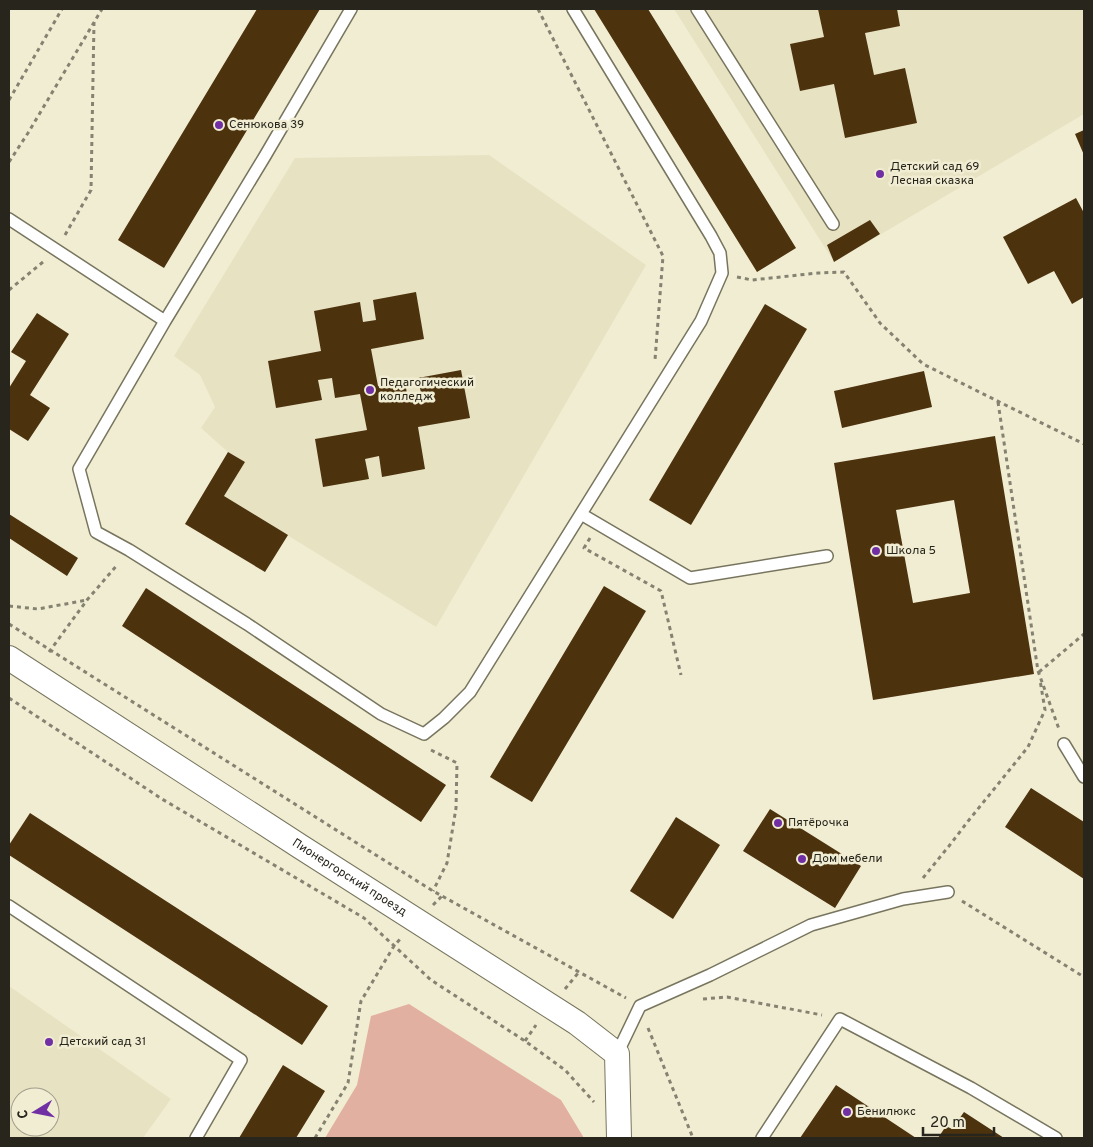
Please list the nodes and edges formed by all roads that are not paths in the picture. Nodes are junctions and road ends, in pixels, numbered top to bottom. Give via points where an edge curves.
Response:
1 (351, 9) edge
2 (573, 9) edge
3 (697, 9) edge
4 (9, 219) edge
5 (833, 224) dead end
6 (165, 321) junction
7 (581, 514) junction
8 (826, 556) dead end
9 (9, 658) edge
10 (1064, 744) road end
11 (1084, 777) edge
12 (948, 892) road end
13 (9, 906) edge
14 (617, 1054) junction
15 (196, 1138) edge
16 (618, 1138) edge
17 (762, 1138) edge
18 (1056, 1138) edge

1 - 6 lane
2 - 7 lane via 712,236 720,254 722,273 701,321
3 - 5 lane
4 - 6 lane
6 - 7 lane via 79,469 96,532 247,624 381,714 424,734 470,692
7 - 8 lane via 690,578
9 - 14 street, Пионергорский проезд via 577,1023
10 - 11 lane
12 - 14 lane via 903,899 811,925 710,976 640,1006
13 - 15 lane via 241,1060
14 - 16 street
17 - 18 lane via 840,1019 971,1088

